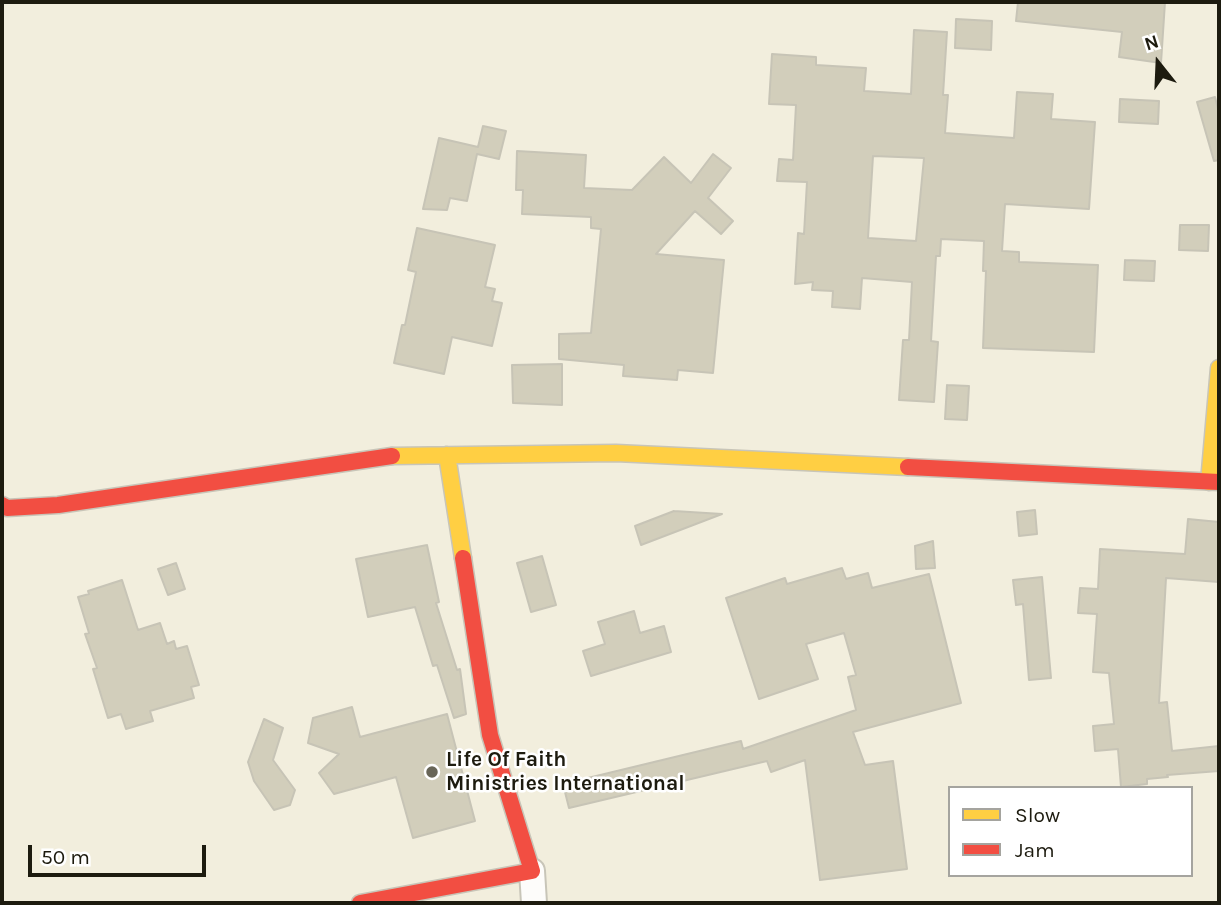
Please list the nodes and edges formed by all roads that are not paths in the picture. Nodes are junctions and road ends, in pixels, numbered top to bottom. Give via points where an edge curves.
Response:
1 (1219, 368) edge
2 (447, 455) junction
3 (1214, 482) edge
4 (2, 505) edge
5 (532, 871) junction
6 (360, 903) edge
7 (534, 903) edge

1 - 3 street
2 - 3 street via 616,453
2 - 4 street via 382,456 58,505
2 - 5 street via 490,735
5 - 6 street
5 - 7 street

